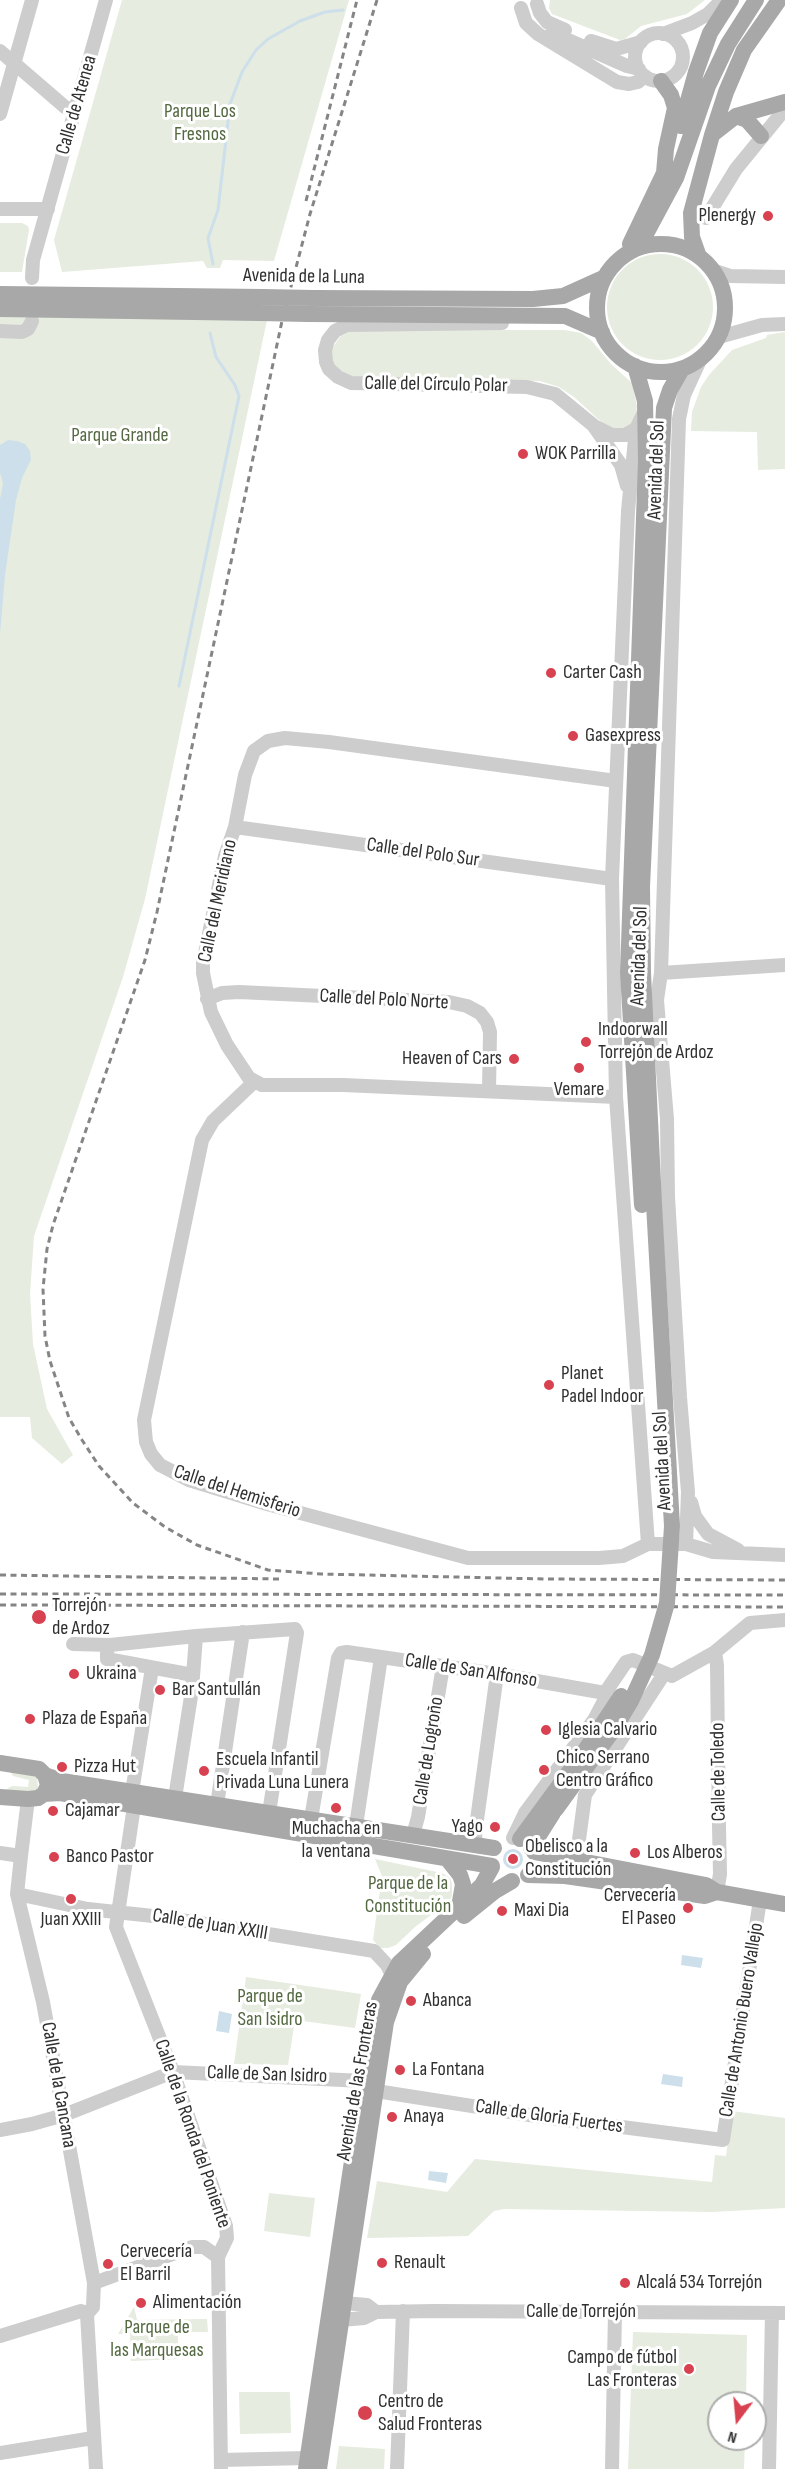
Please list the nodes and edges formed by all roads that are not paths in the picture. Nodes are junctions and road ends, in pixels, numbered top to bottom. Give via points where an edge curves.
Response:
1 (32, 0) edge
2 (106, 0) edge
3 (722, 0) edge
4 (731, 0) edge
5 (756, 0) edge
6 (779, 0) edge
7 (528, 4) edge
8 (663, 34) junction
9 (641, 42) junction
10 (0, 51) edge
11 (14, 63) junction
12 (648, 75) junction
13 (785, 102) edge
14 (785, 109) edge
15 (75, 111) junction
16 (0, 114) edge
17 (736, 116) junction
18 (712, 135) junction
19 (761, 136) junction
20 (664, 173) junction
21 (0, 209) edge
22 (48, 209) junction
23 (706, 218) dead end
24 (632, 251) junction
25 (698, 254) junction
26 (715, 271) junction
27 (32, 278) dead end
28 (603, 278) junction
29 (785, 278) edge
30 (0, 294) edge
31 (261, 305) junction
32 (310, 306) junction
33 (0, 309) edge
34 (565, 316) junction
35 (32, 321) dead end
36 (785, 324) edge
37 (0, 331) edge
38 (602, 332) junction
39 (719, 337) junction
40 (701, 358) junction
41 (635, 366) junction
42 (682, 369) junction
43 (646, 408) junction
44 (593, 425) junction
45 (636, 429) junction
46 (630, 494) junction
47 (616, 781) junction
48 (235, 827) junction
49 (612, 879) junction
50 (785, 966) edge
51 (661, 973) junction
52 (207, 999) junction
53 (659, 1035) junction
54 (254, 1082) junction
55 (489, 1091) junction
56 (616, 1097) junction
57 (652, 1172) junction
58 (648, 1204) junction
59 (688, 1492) junction
60 (648, 1544) junction
61 (686, 1544) junction
62 (745, 1553) junction
63 (785, 1555) edge
64 (785, 1620) edge
65 (243, 1632) junction
66 (196, 1636) junction
67 (73, 1644) dead end
68 (110, 1645) junction
69 (715, 1652) junction
70 (381, 1657) junction
71 (443, 1666) junction
72 (152, 1668) junction
73 (496, 1674) junction
74 (663, 1674) junction
75 (193, 1675) junction
76 (605, 1693) junction
77 (0, 1763) edge
78 (45, 1775) junction
79 (0, 1797) edge
80 (36, 1797) junction
81 (175, 1798) junction
82 (133, 1799) junction
83 (217, 1805) junction
84 (269, 1813) junction
85 (311, 1819) junction
86 (356, 1826) junction
87 (413, 1835) junction
88 (525, 1844) junction
89 (486, 1847) junction
90 (0, 1853) edge
91 (21, 1856) junction
92 (448, 1860) junction
93 (576, 1862) junction
94 (492, 1867) junction
95 (528, 1875) junction
96 (512, 1881) junction
97 (717, 1893) junction
98 (16, 1894) junction
99 (760, 1900) junction
100 (785, 1904) edge
101 (459, 1907) junction
102 (117, 1912) junction
103 (392, 1975) junction
104 (173, 2072) junction
105 (370, 2086) junction
106 (64, 2115) junction
107 (0, 2130) edge
108 (723, 2140) joint
109 (218, 2257) junction
110 (94, 2283) junction
111 (336, 2311) junction
112 (404, 2311) junction
113 (615, 2312) junction
114 (778, 2313) edge
115 (87, 2314) junction
116 (0, 2336) edge
117 (778, 2356) edge
118 (93, 2438) junction
119 (0, 2453) edge
120 (221, 2464) edge
121 (311, 2465) edge
122 (96, 2469) edge
123 (397, 2469) edge
124 (612, 2469) edge
125 (769, 2469) edge

1 - 11 street
2 - 15 street, Calle de Atenea
3 - 8 street via 700,19
4 - 20 main road via 710,33
5 - 24 main road via 713,76 676,178
6 - 18 main road via 744,50
7 - 9 street via 547,22 605,47 616,49
7 - 12 street via 526,23 538,34 617,82 638,82
8 - 9 street via 651,35
8 - 12 street via 677,41 683,62 675,75
9 - 12 street via 636,56
10 - 11 street
11 - 15 street via 65,107
11 - 16 street
12 - 20 main road via 671,95 675,108
13 - 17 main road
14 - 19 street
15 - 22 street, Calle de Atenea
17 - 18 main road
17 - 19 main road via 747,120
18 - 25 main road via 692,213 692,237
19 - 23 street
20 - 24 main road
21 - 22 street
22 - 27 street, Calle de Atenea via 33,260
24 - 25 main road via 659,243
24 - 28 main road via 612,265
25 - 26 main road
26 - 29 street via 730,276
26 - 39 main road via 726,309
28 - 32 main road, Avenida de la Luna via 563,296 533,299
28 - 38 main road via 597,315
30 - 31 main road, Avenida de la Luna
31 - 32 main road, Avenida de la Luna, bridge
31 - 33 main road, Avenida de la Luna
32 - 34 main road, Avenida de la Luna
34 - 38 main road, Avenida de la Luna
34 - 44 street, Calle del Círculo Polar via 511,323 347,325 334,331 325,350 329,369 351,383 541,389 555,394
35 - 37 street via 22,332
36 - 39 street via 762,325
38 - 41 main road via 609,346
39 - 40 main road
40 - 42 main road
40 - 51 street, Avenida del Sol via 684,395 679,419
41 - 42 main road via 650,371
41 - 43 main road, Avenida del Sol
42 - 57 main road, Avenida del Sol via 664,408 642,887
43 - 45 street, Avenida del Sol
43 - 58 main road, Avenida del Sol via 628,973
44 - 45 street, Calle del Círculo Polar via 612,435 625,435
44 - 46 street, Calle del Círculo Polar via 621,465
45 - 46 street, Avenida del Sol
46 - 47 street, Avenida del Sol
47 - 48 street, Calle del Meridiano via 329,742 275,739 260,745 249,760
47 - 49 street, Avenida del Sol
48 - 49 street, Calle del Polo Sur
48 - 52 street, Calle del Meridiano via 225,856 203,963
49 - 56 street, Avenida del Sol
50 - 51 street
51 - 53 street, Avenida del Sol via 657,1000
52 - 54 street, Calle del Meridiano via 227,1045
52 - 55 street, Calle del Polo Norte via 239,992 467,1006 480,1013 490,1032
53 - 57 street via 658,1119
53 - 59 street, Avenida del Sol
54 - 55 street via 274,1087 343,1085
54 - 60 street, Calle del Hemisferio via 213,1121 202,1140 144,1419 146,1442 160,1465 189,1480 256,1501 468,1558 607,1558 623,1556
55 - 56 street
56 - 60 street, Avenida del Sol
57 - 58 main road, Avenida del Sol
58 - 88 main road, Avenida del Sol, bridge via 672,1526 667,1603 652,1655 631,1701
59 - 61 street, Avenida del Sol
59 - 62 street via 695,1516 708,1534
60 - 61 street
61 - 62 street via 713,1552
62 - 63 street
64 - 69 street via 750,1623
65 - 66 street
65 - 83 street
65 - 84 street via 295,1629 297,1633
66 - 68 street
66 - 75 street
67 - 68 street
68 - 72 street via 107,1659
69 - 74 street via 672,1676
69 - 97 street, Calle de Toledo via 720,1836
70 - 71 street, Calle de San Alfonso
70 - 85 street, Calle de San Alfonso via 347,1652 338,1658
70 - 86 street
71 - 73 street, Calle de San Alfonso
71 - 87 street, Calle de Logroño
72 - 75 street
72 - 82 street, Calle de la Ronda del Poniente
73 - 76 street, Calle de San Alfonso
73 - 89 street via 476,1827
74 - 76 street via 633,1660 626,1662
74 - 93 street via 585,1795
75 - 81 street
76 - 88 street via 594,1720 525,1813
77 - 78 main road via 39,1769
78 - 80 main road via 48,1785
78 - 82 main road
79 - 80 main road
80 - 82 main road via 60,1793
80 - 91 street
81 - 82 main road
81 - 83 main road
82 - 92 main road
82 - 102 street, Calle de la Ronda del Poniente
83 - 84 main road
84 - 85 main road
85 - 86 main road
86 - 87 main road
87 - 89 main road
88 - 89 main road via 505,1839
88 - 93 main road
88 - 95 main road via 535,1861
89 - 94 main road via 492,1854
90 - 91 street
91 - 98 street, Calle de la Cancana
92 - 94 main road
92 - 101 main road via 463,1884
93 - 97 main road via 706,1885
94 - 96 main road via 500,1877
94 - 101 main road, Avenida de las Fronteras via 482,1885
95 - 96 main road
95 - 97 main road via 565,1876 705,1896
96 - 105 main road, Avenida de las Fronteras via 461,1919 417,1960 400,1982
97 - 99 main road
98 - 102 street, Calle de Juan XXIII via 88,1910
98 - 106 street, Calle de la Cancana via 43,2002
99 - 100 main road
99 - 108 street, Calle de Antonio Buero Vallejo
101 - 103 main road, Avenida de las Fronteras via 399,1963
102 - 103 street, Calle de Juan XXIII via 374,1951
102 - 104 street, Calle de la Ronda del Poniente via 116,1928
103 - 105 main road, Avenida de las Fronteras via 374,2018
104 - 105 street, Calle de San Isidro
104 - 106 street, Calle de San Isidro
104 - 109 street, Calle de la Ronda del Poniente via 226,2226 227,2238
105 - 108 street, Calle de Gloria Fuertes via 536,2116
105 - 111 main road, Avenida de las Fronteras
106 - 107 street, Calle de San Isidro
106 - 110 street, Calle de la Cancana
109 - 110 street via 204,2247 192,2247
109 - 120 street, Calle de la Ronda del Poniente
110 - 115 street, Calle de la Cancana via 93,2307
111 - 112 street, Calle de Torrejón via 367,2305 376,2312
111 - 121 main road, Avenida de las Fronteras
112 - 113 street, Calle de Torrejón
112 - 123 street
113 - 114 street, Calle de Torrejón
113 - 124 street
114 - 117 street
115 - 116 street via 81,2311
115 - 118 street, Calle de la Cancana
117 - 125 street
118 - 119 street
118 - 122 street, Calle de la Cancana
120 - 121 street

